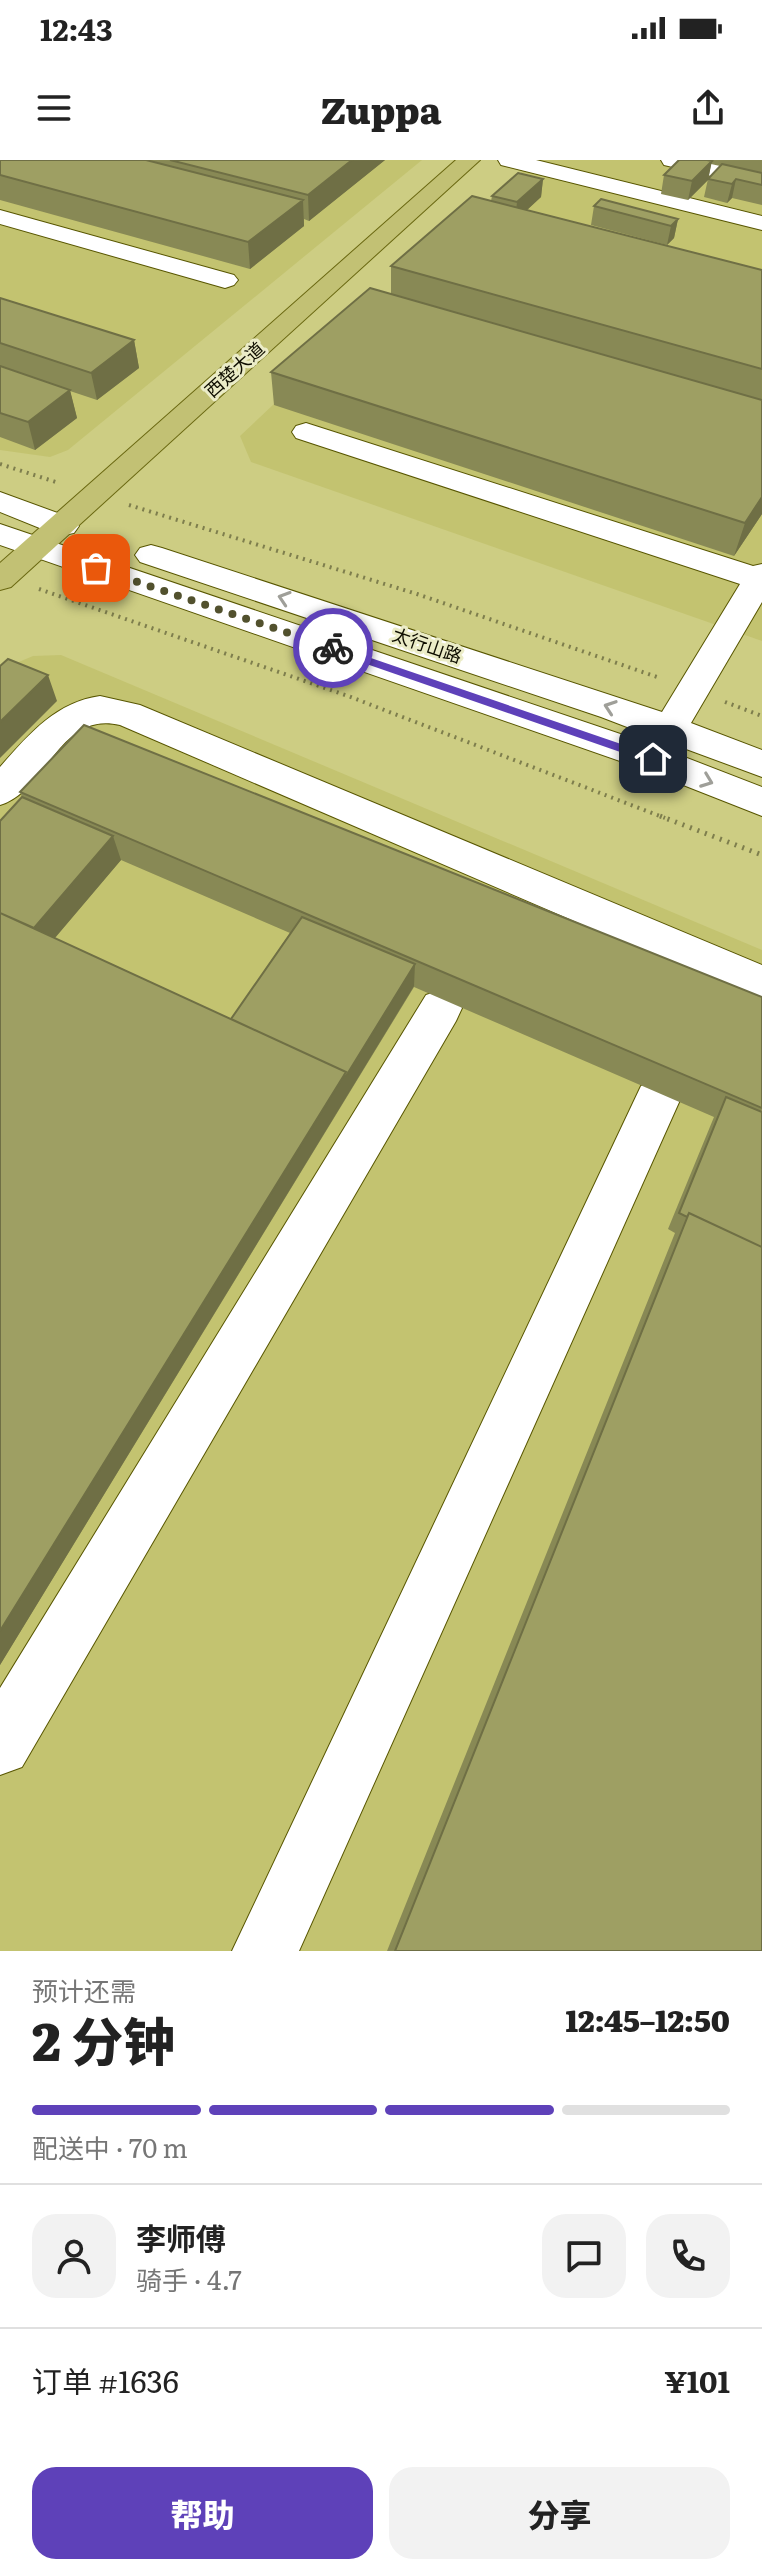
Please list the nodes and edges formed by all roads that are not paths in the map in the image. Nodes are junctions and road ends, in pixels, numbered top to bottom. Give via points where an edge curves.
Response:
1 (469, 160) edge
2 (509, 160) edge
3 (672, 160) edge
4 (762, 181) edge
5 (0, 217) edge
6 (737, 217) junction
7 (762, 223) edge
8 (720, 236) dead end
9 (225, 280) dead end
10 (306, 432) dead end
11 (0, 501) edge
12 (0, 534) edge
13 (49, 536) junction
14 (2, 578) edge
15 (761, 578) edge
16 (662, 744) junction
17 (762, 764) edge
18 (0, 791) edge
19 (762, 802) edge
20 (762, 984) edge
21 (441, 1008) dead end
22 (657, 1100) dead end
23 (0, 1745) edge
24 (265, 1951) edge

1 - 13 main road, 西楚大道
2 - 6 street
3 - 4 street
5 - 9 street
6 - 7 street
6 - 8 street
10 - 15 street
11 - 13 street, 太行山路
12 - 13 street, 太行山路
13 - 14 main road, 西楚大道
13 - 16 street, 太行山路
15 - 16 street
16 - 17 street, 太行山路
16 -> 19 street, 太行山路
18 - 20 street via 63,724 79,714 98,709 127,714
21 - 23 street
22 - 24 street

